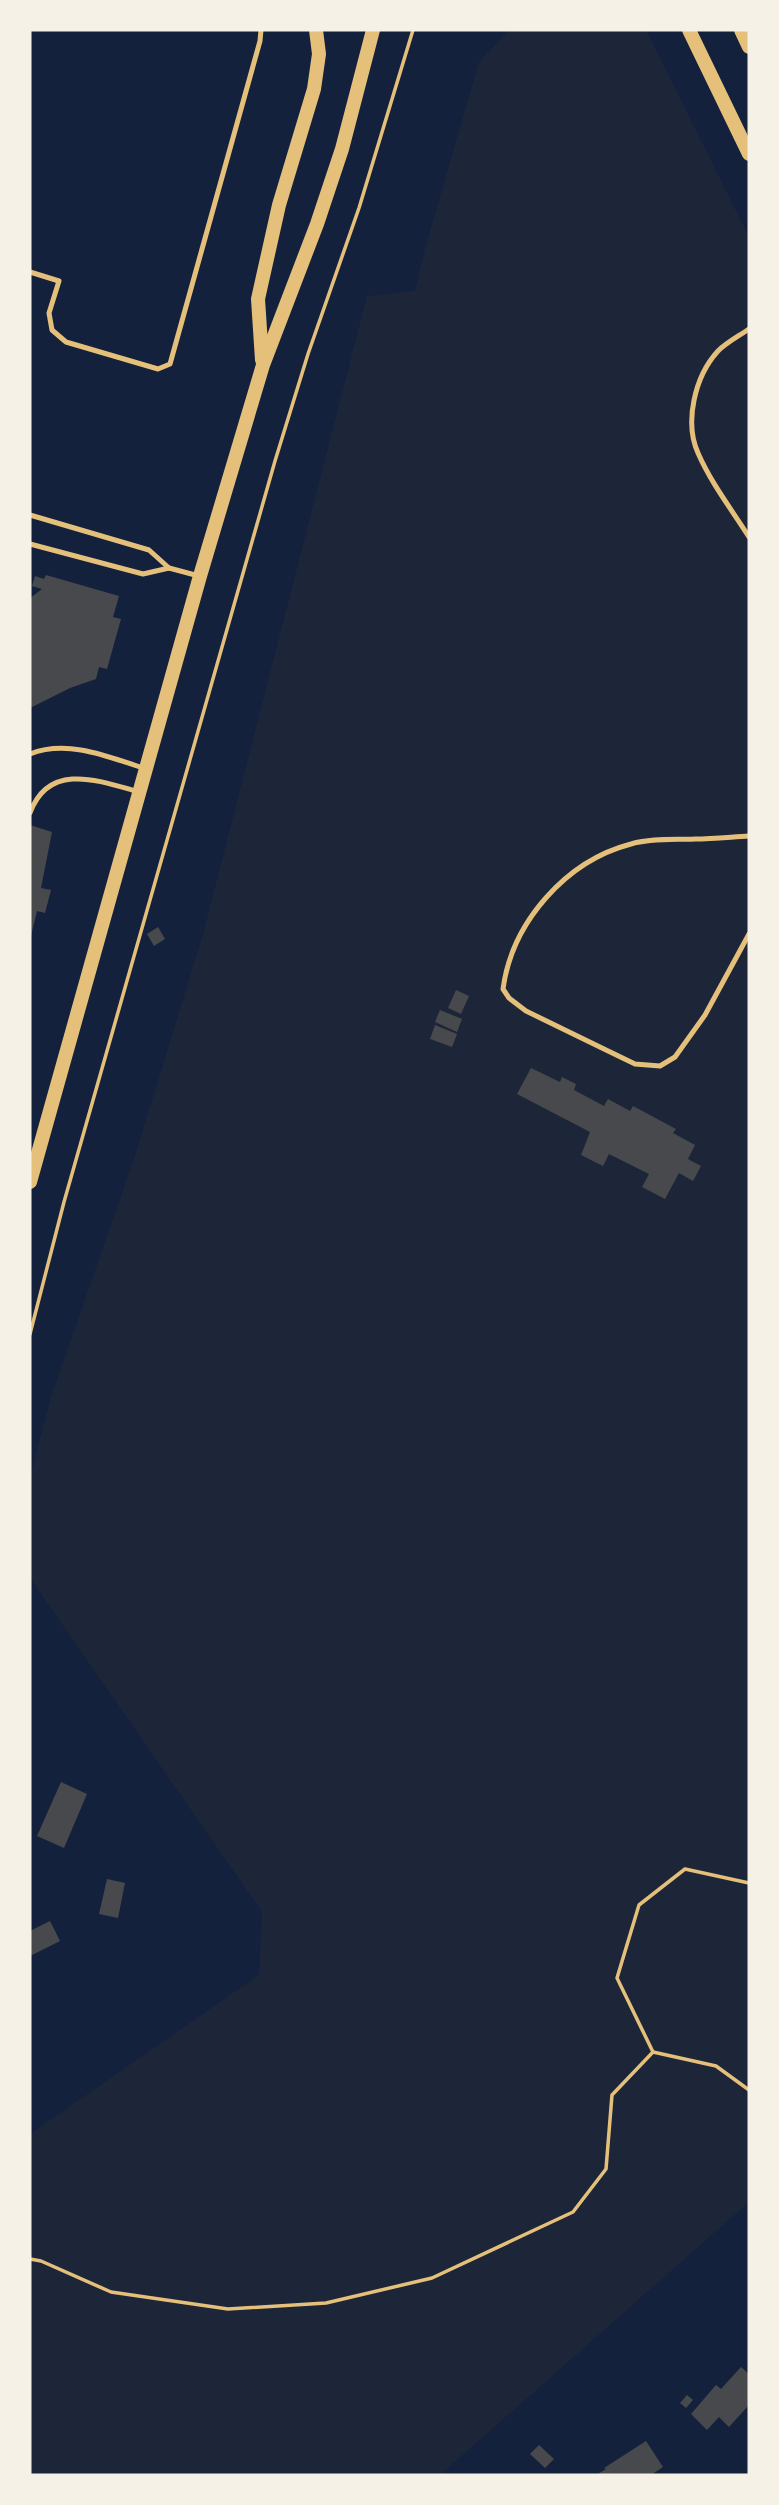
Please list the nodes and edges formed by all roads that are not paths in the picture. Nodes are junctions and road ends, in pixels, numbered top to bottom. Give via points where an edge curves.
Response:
1 (261, 30) edge
2 (316, 30) edge
3 (373, 30) edge
4 (689, 30) edge
5 (741, 30) edge
6 (749, 47) edge
7 (749, 154) edge
8 (30, 272) edge
9 (749, 329) edge
10 (263, 365) junction
11 (30, 515) edge
12 (749, 537) edge
13 (30, 544) edge
14 (169, 568) junction
15 (200, 576) junction
16 (30, 754) edge
17 (146, 769) junction
18 (139, 792) junction
19 (30, 813) edge
20 (749, 836) edge
21 (749, 934) edge
22 (34, 1148) edge
23 (30, 1182) edge

1 - 8 lane via 170,364 159,369 66,342 52,330 49,313 59,281
2 - 10 main road via 319,54 314,89 279,205 258,299
3 - 10 main road via 342,149
4 - 7 main road
5 - 6 main road
9 - 12 lane via 719,350 705,372 693,407 692,428 705,468
10 - 15 main road
11 - 14 lane via 149,550
13 - 14 lane via 142,573
14 - 15 lane
15 - 17 main road
16 - 17 lane via 42,749 82,750
17 - 18 main road
18 - 19 lane via 91,779 68,779 42,792
18 - 22 main road
20 - 21 lane via 632,844 582,866 543,900 528,923 506,967 503,989 526,1011 635,1064 660,1066 676,1057 705,1015
22 - 23 main road

